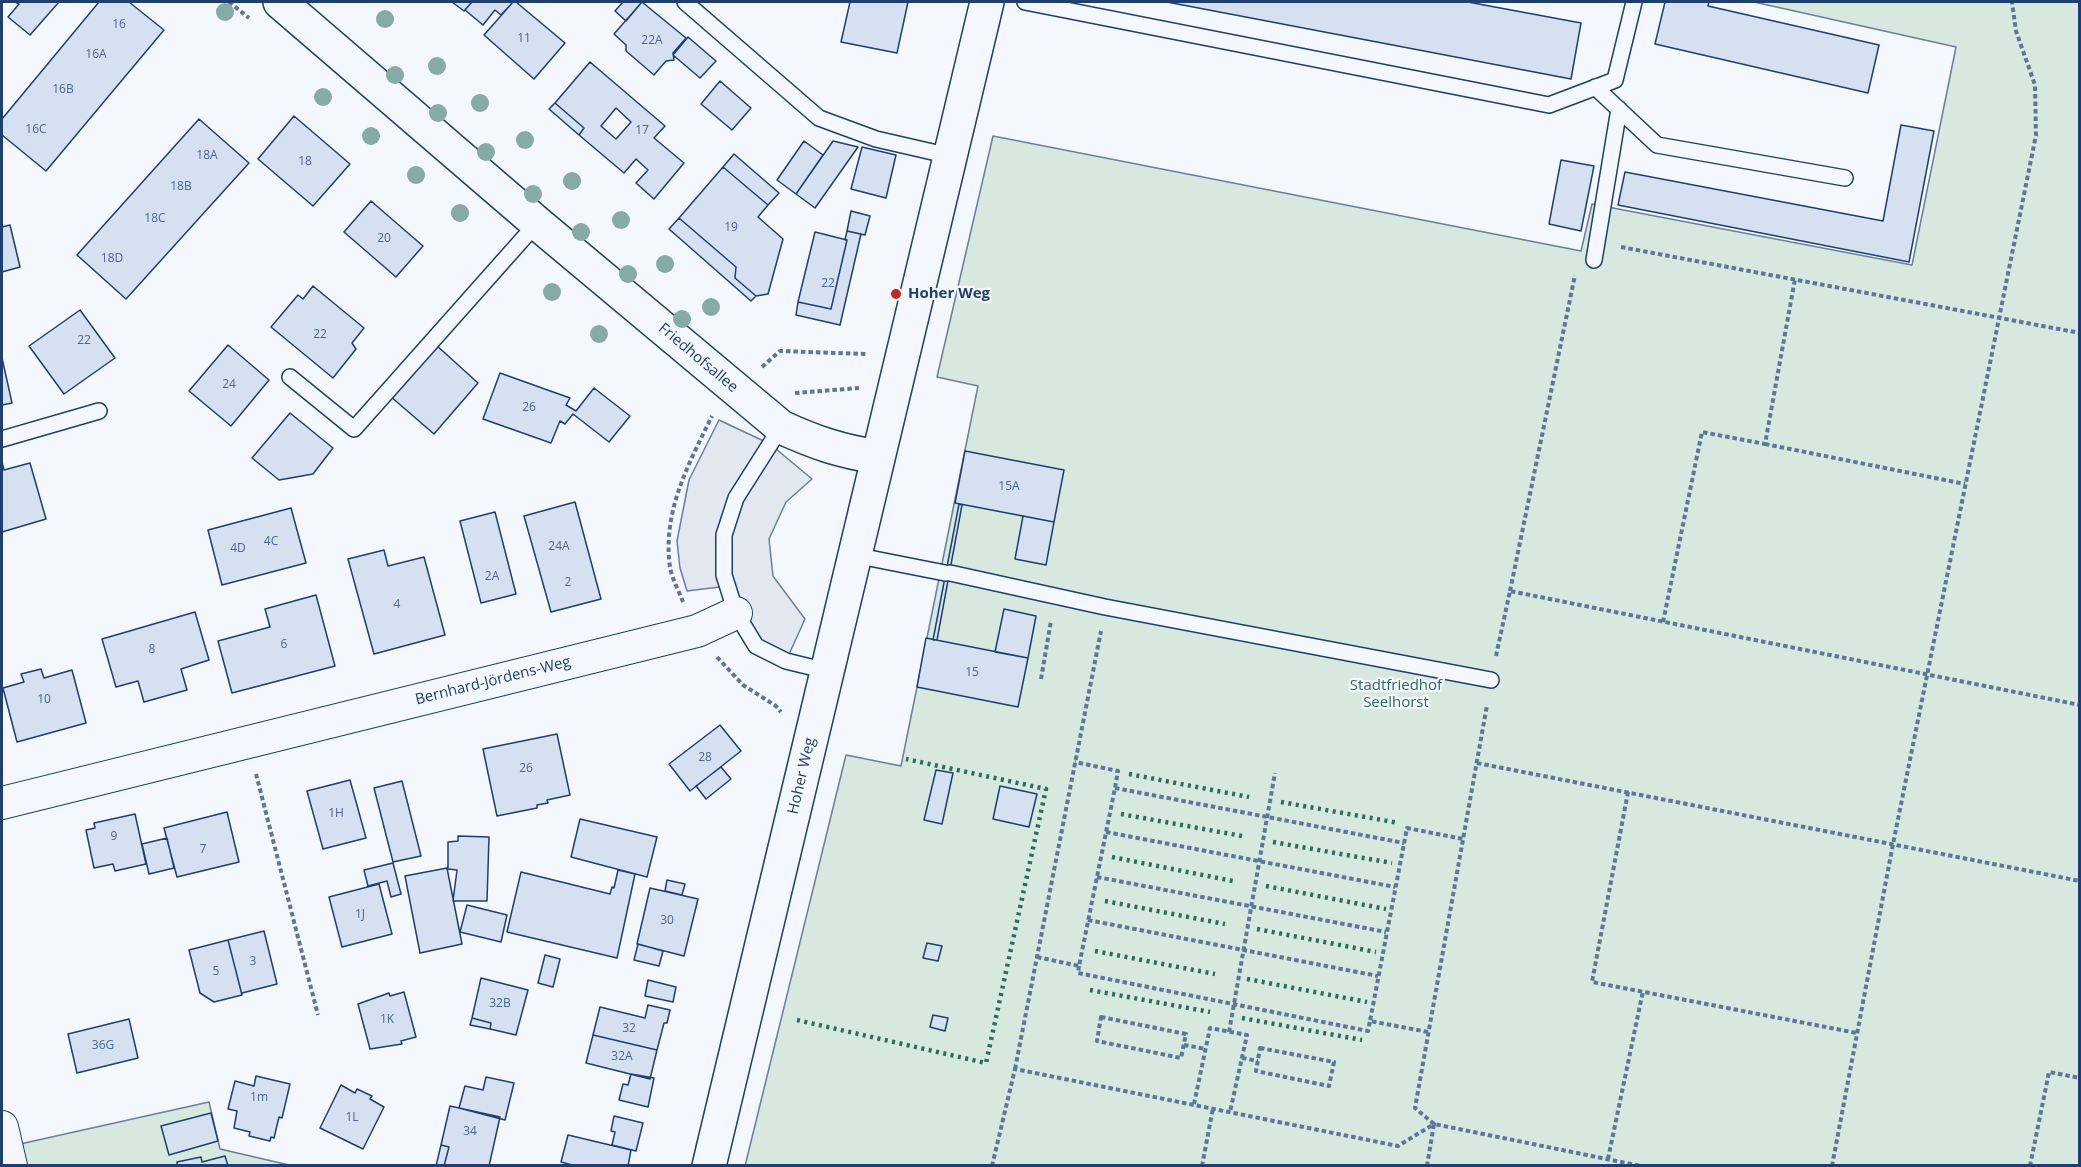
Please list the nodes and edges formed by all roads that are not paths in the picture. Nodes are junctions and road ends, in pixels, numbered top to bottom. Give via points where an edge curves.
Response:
1 (280, 2) edge
2 (685, 2) edge
3 (987, 2) edge
4 (1025, 2) edge
5 (1634, 2) edge
6 (1595, 87) junction
7 (1619, 109) junction
8 (950, 156) junction
9 (1845, 178) dead end
10 (537, 223) junction
11 (1594, 260) road end
12 (290, 377) dead end
13 (99, 411) dead end
14 (781, 427) junction
15 (2, 439) edge
16 (878, 457) junction
17 (854, 555) junction
18 (736, 613) junction
19 (827, 671) junction
20 (1491, 680) road end
21 (2, 803) edge
22 (2, 1127) edge
23 (11, 1166) edge
24 (709, 1166) edge

1 - 10 street, Friedhofsallee
2 - 8 lane via 819,118 876,139
3 - 8 street, Hoher Weg
4 - 6 lane via 1549,105
5 - 6 lane via 1614,80
6 - 7 lane
7 - 9 lane via 1658,145
7 - 11 lane
8 - 16 street, Hoher Weg
10 - 12 lane via 354,429
10 - 14 street, Friedhofsallee
13 - 15 lane
14 - 16 street, Friedhofsallee via 815,443
14 - 18 lane via 736,498 724,536 724,575
16 - 17 street, Hoher Weg
17 - 19 street, Hoher Weg
17 - 20 lane
18 - 19 lane via 756,646 786,661
18 - 21 street, Bernhard-Jördens-Weg via 697,631
19 - 24 street, Hoher Weg
22 - 23 street

